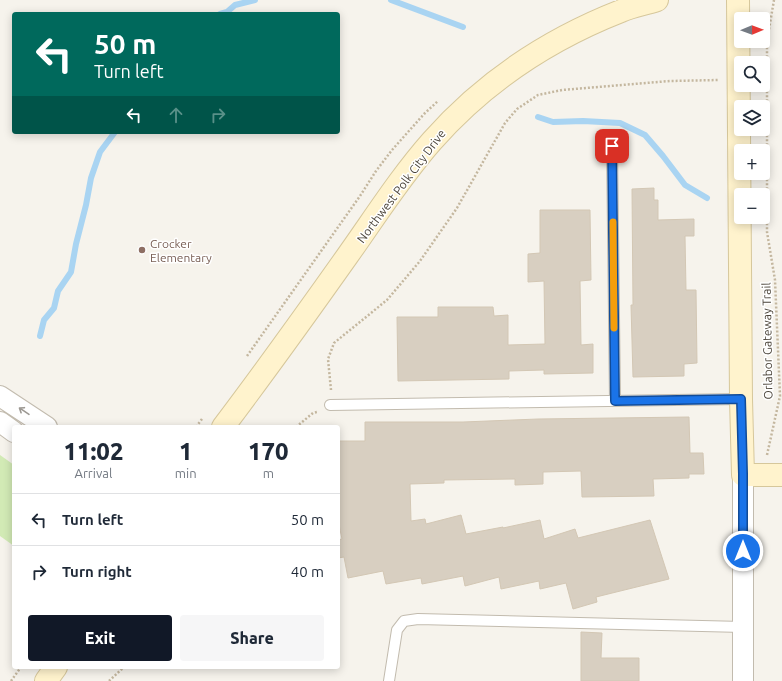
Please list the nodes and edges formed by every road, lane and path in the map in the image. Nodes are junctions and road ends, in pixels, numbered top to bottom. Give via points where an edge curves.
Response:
1 (657, 0) edge
2 (738, 0) edge
3 (774, 0) edge
4 (738, 56) edge
5 (766, 56) edge
6 (734, 80) edge
7 (738, 92) edge
8 (765, 92) edge
9 (612, 146) dead end
10 (0, 396) edge
11 (741, 399) junction
12 (615, 401) junction
13 (330, 405) junction
14 (0, 422) edge
15 (44, 425) edge
16 (225, 425) edge
17 (298, 425) edge
18 (12, 431) edge
19 (763, 475) edge
20 (743, 627) junction
21 (20, 669) edge
22 (55, 669) edge
23 (122, 669) edge
24 (11, 681) edge
25 (46, 681) edge
26 (109, 681) edge
27 (389, 681) edge
28 (744, 681) edge

1 - 16 street, Northwest Polk City Drive via 622,10 579,28 499,77 463,108 431,142 402,179
2 - 4 street
3 - 5 path, Orlabor Gateway Trail
6 - 13 path via 670,81 562,90 538,95 517,109 505,123 457,208 420,261 387,300 334,343 328,359
7 - 11 street
8 - 19 path, Orlabor Gateway Trail via 767,232 775,280 780,396
9 - 12 lane
15 -> 10 street
11 - 12 lane
11 - 19 street
12 - 13 lane
13 - 17 path via 323,411 313,413
14 - 18 street
19 - 20 street
20 - 27 lane via 418,618 404,621 397,630
20 - 28 street
21 - 24 path
22 - 25 street
23 - 26 path

